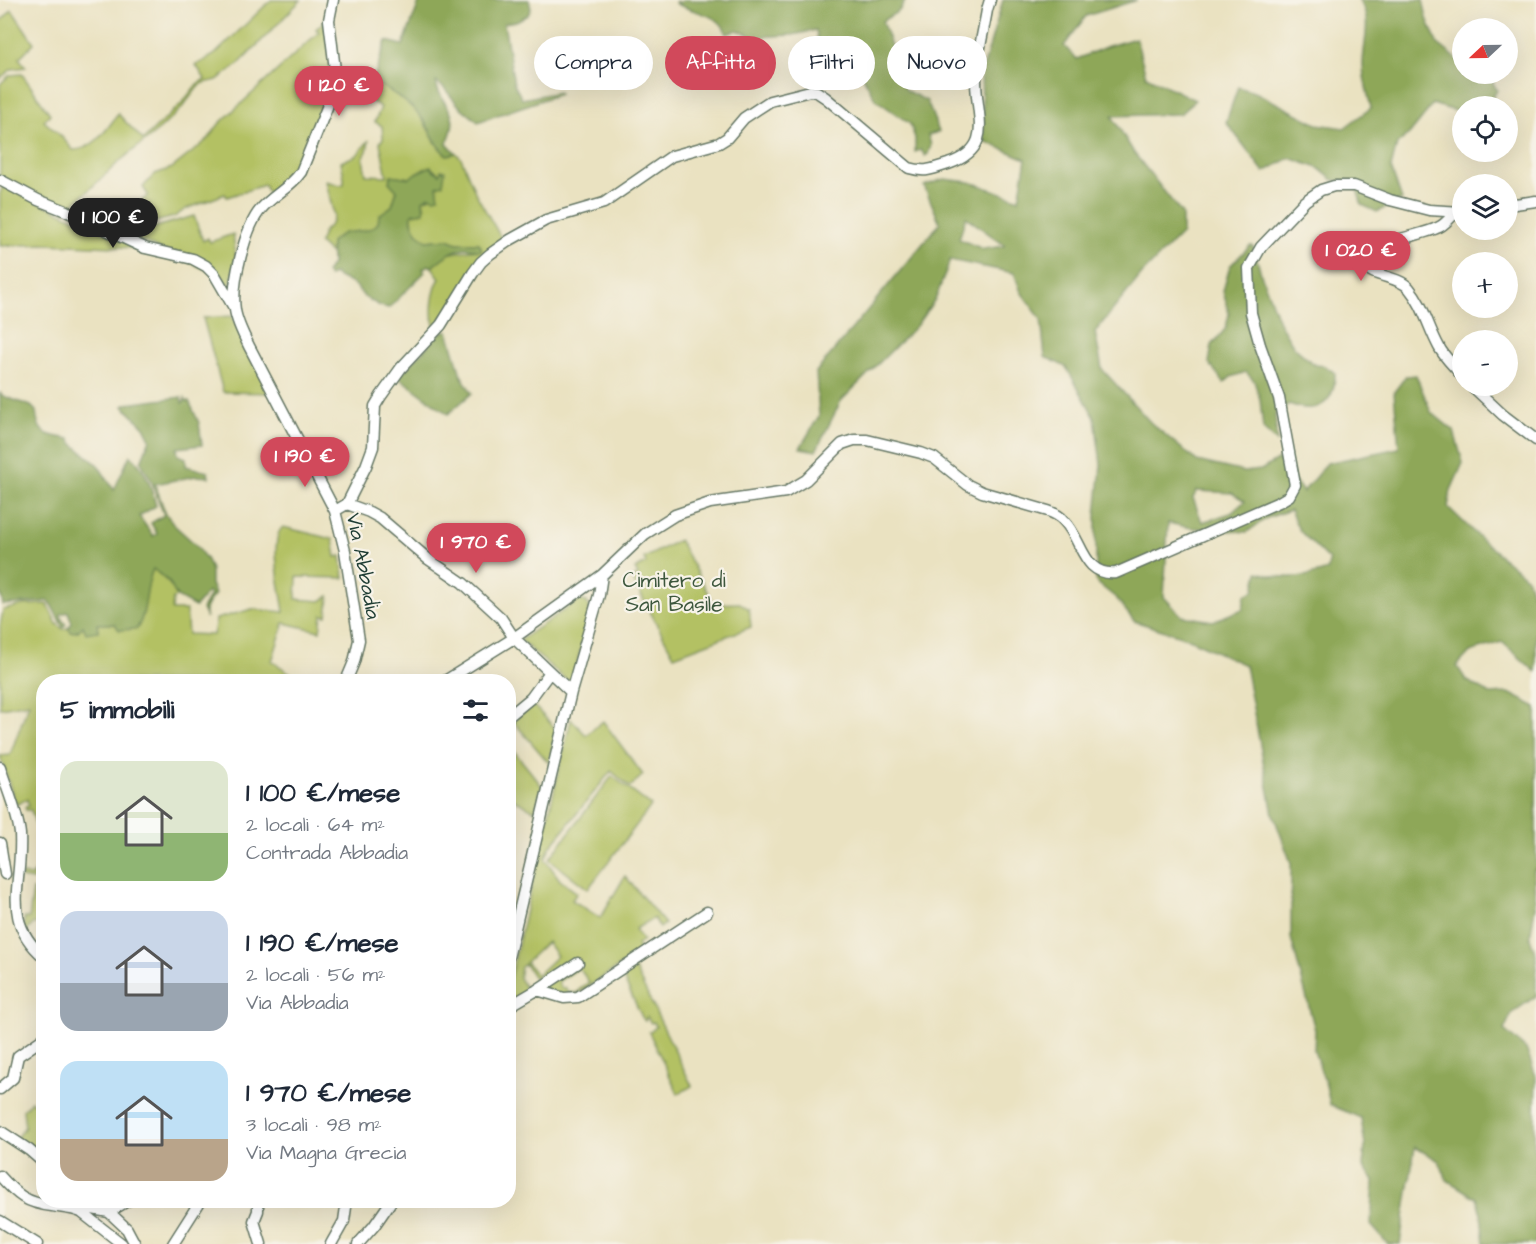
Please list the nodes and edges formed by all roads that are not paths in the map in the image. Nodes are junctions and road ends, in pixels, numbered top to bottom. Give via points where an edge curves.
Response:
1 (333, 0) edge
2 (990, 0) edge
3 (0, 180) edge
4 (1536, 201) edge
5 (1518, 204) edge
6 (1452, 212) edge
7 (1452, 217) edge
8 (234, 309) junction
9 (1452, 364) edge
10 (1483, 396) edge
11 (1536, 440) edge
12 (347, 504) junction
13 (335, 511) junction
14 (602, 575) junction
15 (514, 638) junction
16 (550, 672) junction
17 (349, 674) edge
18 (456, 674) edge
19 (571, 692) junction
20 (516, 710) edge
21 (0, 766) edge
22 (0, 843) edge
23 (7, 874) edge
24 (707, 912) dead end
25 (516, 924) edge
26 (36, 949) edge
27 (578, 963) dead end
28 (537, 990) junction
29 (516, 1002) edge
30 (36, 1044) edge
31 (0, 1089) edge
32 (0, 1131) edge
33 (36, 1156) edge
34 (0, 1176) edge
35 (36, 1204) edge
36 (65, 1208) edge
37 (91, 1208) edge
38 (114, 1208) edge
39 (196, 1208) edge
40 (258, 1208) edge
41 (346, 1208) edge
42 (386, 1208) edge
43 (109, 1212) junction
44 (0, 1221) edge
45 (35, 1243) edge
46 (122, 1244) edge
47 (135, 1244) edge
48 (173, 1244) edge
49 (261, 1244) edge
50 (331, 1244) edge
51 (358, 1244) edge

1 - 8 street, Via Abbadia via 329,20 335,70 332,95 302,172 254,218 245,237
2 - 12 street via 976,82 980,129 968,154 923,172 909,168 826,98 817,92 801,92 754,110 719,143 672,156 604,203 546,220 490,254 473,273 441,325 400,368 378,402 373,447
3 - 8 street via 145,248 193,259 206,266
4 - 5 street
6 - 14 street via 1390,200 1354,186 1334,186 1305,201 1261,247 1249,268 1251,314 1279,398 1295,485 1289,496 1279,502 1116,573 1106,574 1090,564 1058,515 982,492 934,458 854,440 834,449 806,480 786,492 710,503 675,515 645,534
7 - 9 street via 1427,232 1380,246 1365,256 1364,265 1407,286 1425,313 1439,348
8 - 13 street, Via Abbadia via 250,348
10 - 11 street
12 - 13 street
12 - 15 street via 380,518 463,583 501,618
13 - 17 street, Via Abbadia via 359,640
14 - 15 street
14 - 19 street
15 - 16 street
15 - 18 street
16 - 19 street
16 - 20 street via 531,698
19 - 25 street
21 - 23 street via 20,831
22 - 23 street
23 - 26 street via 9,922
24 - 28 street via 578,997 564,998
27 - 28 street
28 - 29 street
30 - 31 street via 18,1056 13,1078
32 - 33 street
34 - 35 street via 17,1195
36 - 46 street via 81,1212
37 - 43 street
38 - 43 street
39 - 48 street
40 - 49 street via 254,1221
41 - 50 street via 344,1221
42 - 51 street
43 - 47 street via 127,1229
44 - 45 street

